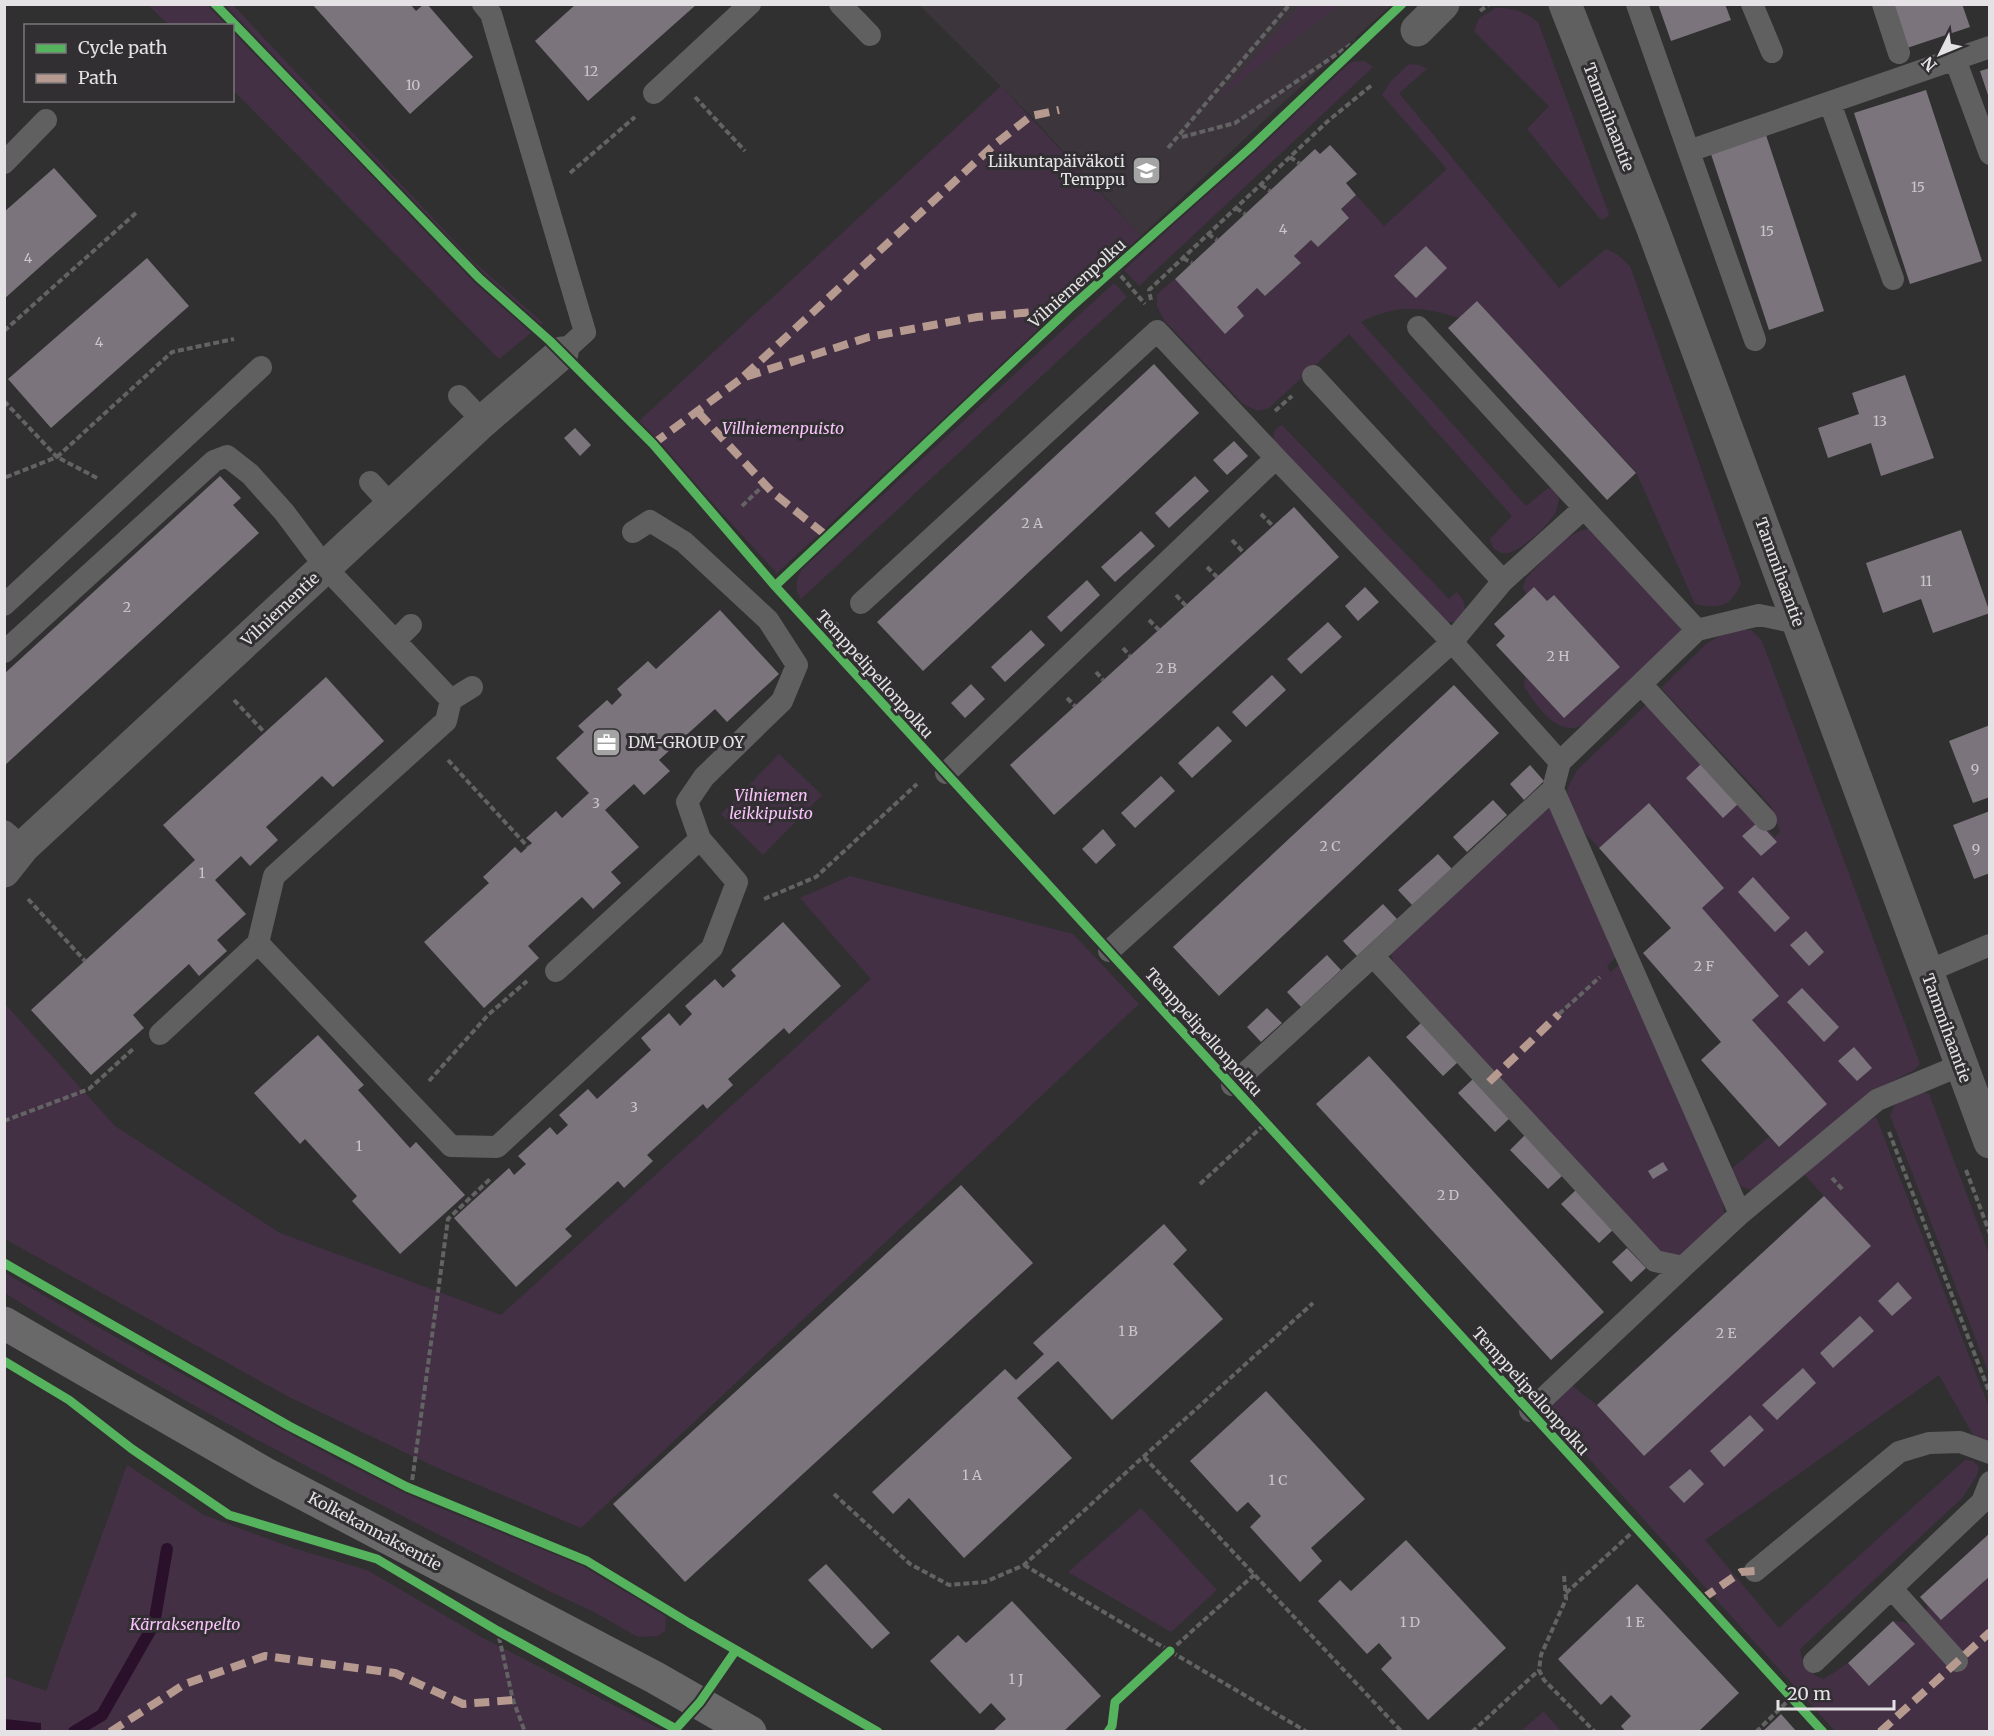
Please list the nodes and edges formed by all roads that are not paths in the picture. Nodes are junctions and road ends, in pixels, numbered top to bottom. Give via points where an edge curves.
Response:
1 (483, 4) edge
2 (750, 4) edge
3 (840, 4) edge
4 (1443, 4) edge
5 (1565, 4) edge
6 (1637, 4) edge
7 (1752, 4) edge
8 (1883, 4) edge
9 (1417, 30) dead end
10 (870, 35) dead end
11 (1989, 47) edge
12 (1772, 52) dead end
13 (1899, 53) dead end
14 (1955, 59) junction
15 (654, 93) road end
16 (1830, 103) junction
17 (46, 120) dead end
18 (1689, 151) junction
19 (1989, 154) edge
20 (4, 163) edge
21 (1893, 279) dead end
22 (1418, 327) dead end
23 (1755, 340) dead end
24 (561, 353) joint
25 (261, 367) dead end
26 (1313, 376) road end
27 (459, 396) dead end
28 (483, 421) junction
29 (1276, 458) junction
30 (370, 482) dead end
31 (392, 506) junction
32 (1584, 508) junction
33 (633, 532) dead end
34 (326, 567) junction
35 (1503, 581) junction
36 (861, 603) dead end
37 (4, 605) edge
38 (1798, 623) junction
39 (1697, 630) junction
40 (1452, 642) junction
41 (4, 652) edge
42 (1641, 684) junction
43 (472, 687) dead end
44 (451, 700) junction
45 (1560, 762) junction
46 (942, 769) road end
47 (1553, 789) junction
48 (1766, 820) dead end
49 (700, 839) junction
50 (14, 861) edge
51 (258, 943) junction
52 (1989, 945) edge
53 (1109, 951) dead end
54 (1373, 956) junction
55 (560, 968) road end
56 (1926, 972) junction
57 (160, 1034) road end
58 (1961, 1065) junction
59 (1232, 1085) road end
60 (1989, 1142) edge
61 (1740, 1214) junction
62 (1683, 1267) junction
63 (4, 1323) edge
64 (1530, 1411) dead end
65 (1989, 1453) edge
66 (1989, 1482) edge
67 (1755, 1571) dead end
68 (1892, 1589) junction
69 (1957, 1661) dead end
70 (1814, 1662) dead end
71 (750, 1731) edge

1 - 24 lane via 491,14 585,332
2 - 15 lane
3 - 10 lane
4 - 9 street
5 - 38 street, Tammihaantie
6 - 18 lane
7 - 12 lane
8 - 13 lane
11 - 14 lane
14 - 16 lane
14 - 19 lane
16 - 18 lane
16 - 21 lane
17 - 20 lane
18 - 23 lane
22 - 32 lane
24 - 28 street, Vilniementie
25 - 37 lane
26 - 35 lane
27 - 28 lane
28 - 31 street, Vilniementie
29 - 36 lane via 1155,322
29 - 40 lane
29 - 46 lane
30 - 31 lane
31 - 34 street, Vilniementie
32 - 35 lane
32 - 39 lane
33 - 49 lane via 650,521 684,542 768,620 797,665 782,701 704,777 687,802
34 - 41 lane via 257,481 227,456 214,461
34 - 44 lane via 403,633
34 - 50 street, Vilniementie
35 - 40 lane
38 - 39 lane via 1759,615
38 - 56 street, Tammihaantie
39 - 42 lane
40 - 45 lane
40 - 53 lane
42 - 45 lane
42 - 48 lane
43 - 44 lane
44 - 51 lane via 446,721 274,876
45 - 47 lane
47 - 54 lane
47 - 61 lane
49 - 51 lane via 737,882 712,948 497,1147 451,1146
49 - 55 lane
51 - 57 lane
52 - 56 lane
54 - 59 lane
54 - 62 lane via 1655,1262
56 - 58 street, Tammihaantie
58 - 60 street, Tammihaantie
58 - 61 lane via 1877,1100
61 - 62 lane
62 - 64 lane
63 - 71 main road, Kolkekannaksentie via 264,1473
65 - 67 lane via 1960,1442 1929,1443 1899,1452
66 - 68 lane via 1982,1502
68 - 69 lane
68 - 70 lane

